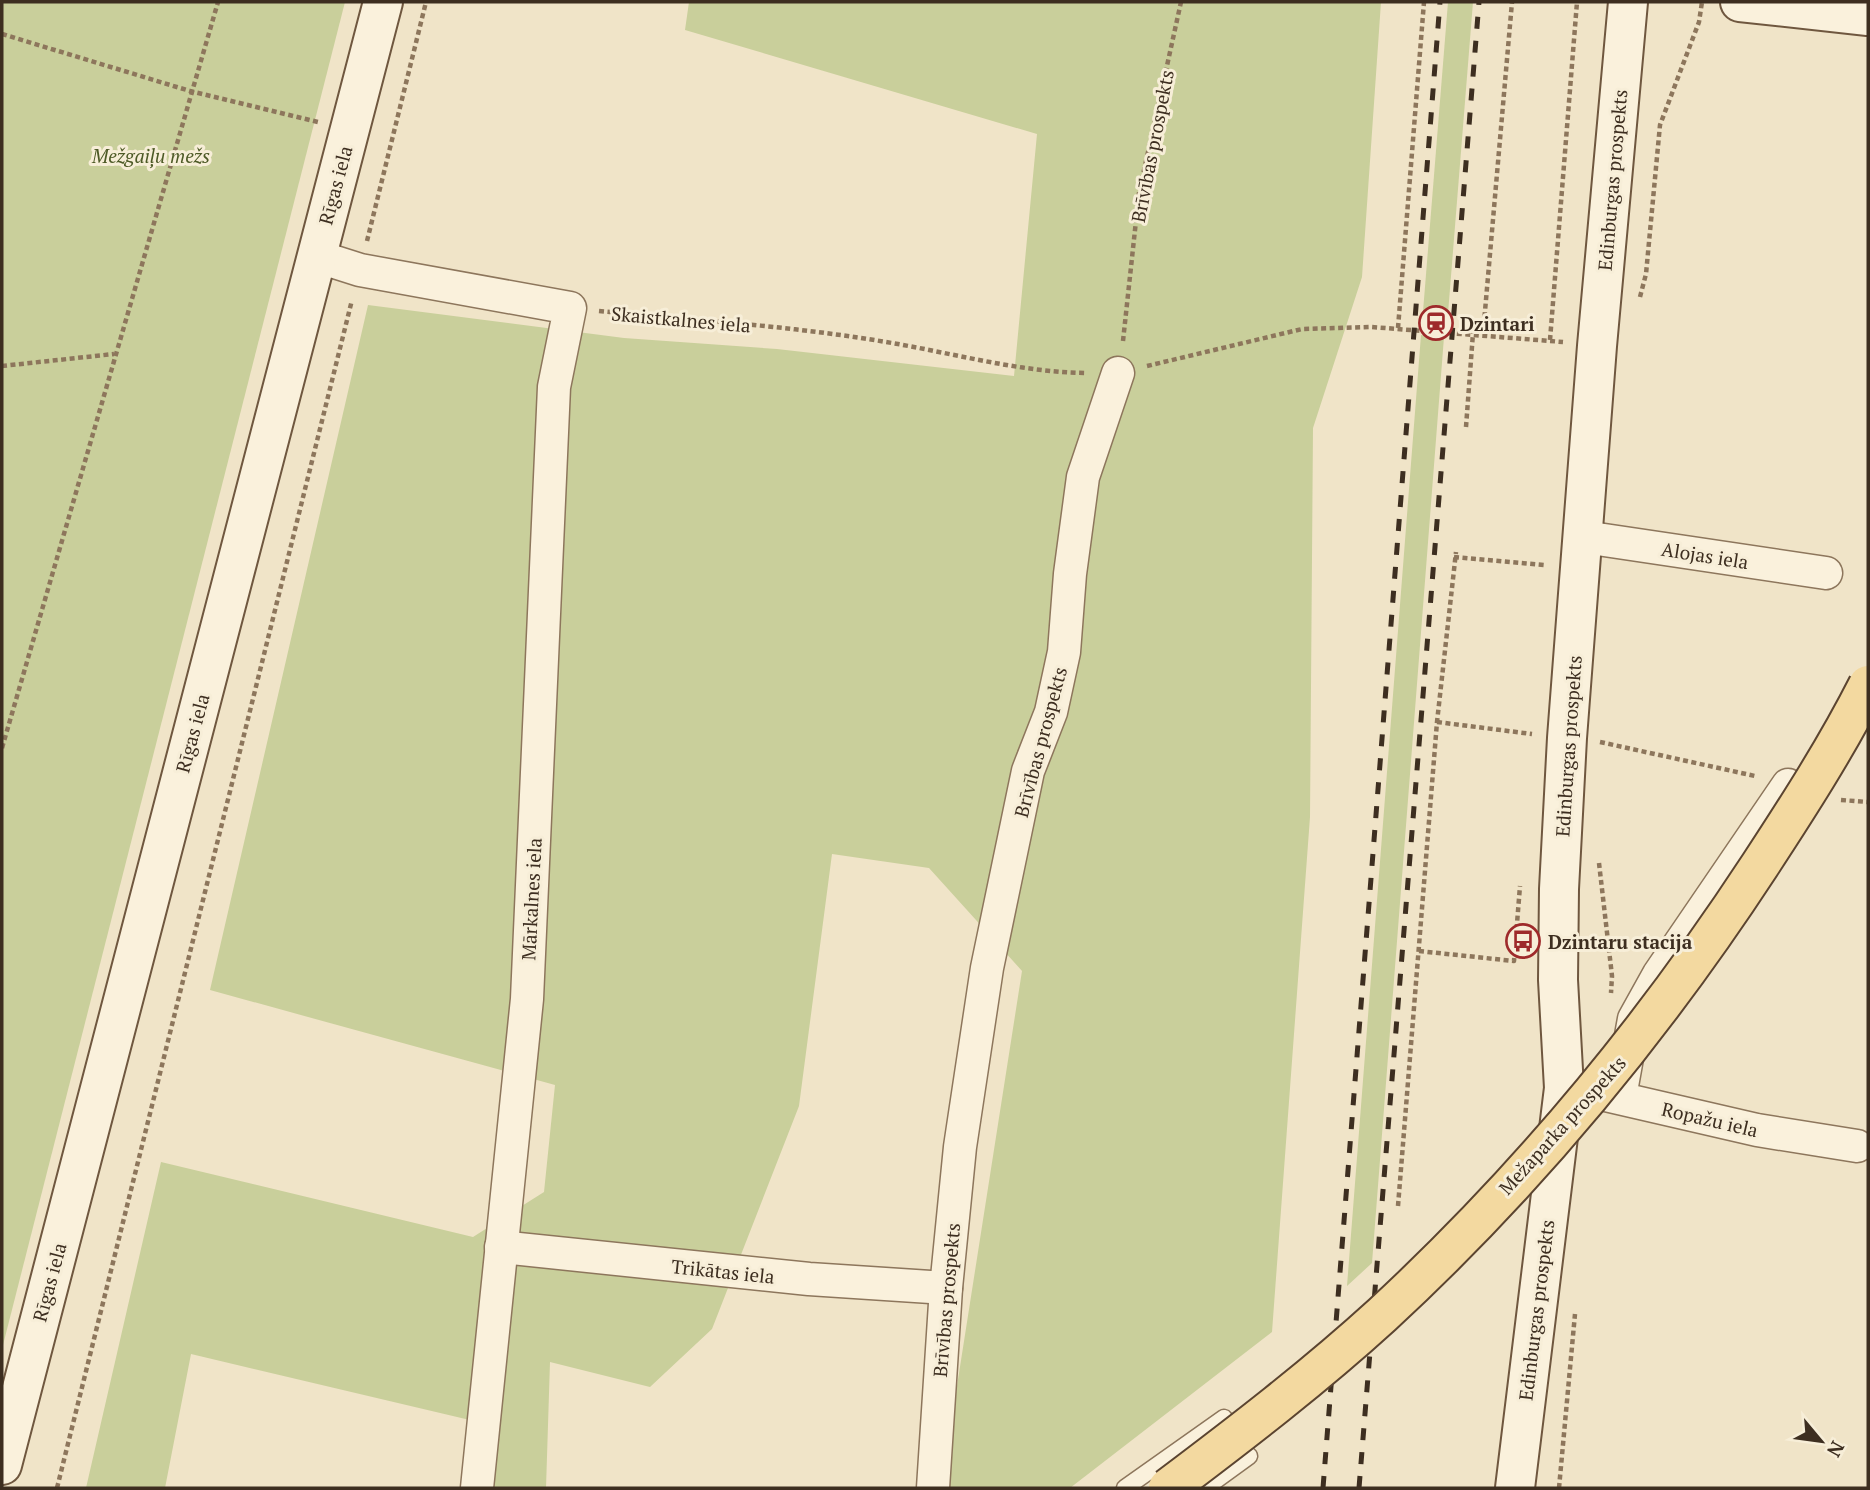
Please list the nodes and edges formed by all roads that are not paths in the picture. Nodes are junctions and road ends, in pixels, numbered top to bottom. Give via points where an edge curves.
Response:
1 (383, 2) edge
2 (1628, 2) edge
3 (1740, 2) edge
4 (1868, 16) edge
5 (316, 256) junction
6 (1118, 373) road end
7 (1584, 537) junction
8 (1826, 573) dead end
9 (1868, 685) edge
10 (1787, 785) road end
11 (1564, 1088) junction
12 (1620, 1097) junction
13 (1857, 1146) dead end
14 (501, 1247) junction
15 (946, 1288) junction
16 (1224, 1418) dead end
17 (1249, 1455) dead end
18 (2, 1465) edge
19 (477, 1488) edge
20 (933, 1488) edge
21 (1125, 1488) edge
22 (1168, 1488) edge
23 (1205, 1488) edge
24 (1515, 1488) edge

1 - 5 street, Rīgas iela
2 - 7 street, Edinburgas prospekts
3 - 4 street
5 - 14 street, Mārkalnes iela via 360,270 570,308 554,387 527,999
5 - 18 street, Rīgas iela
6 - 15 street, Brīvības prospekts via 1083,477 1064,652 1051,712 1028,771 987,968 960,1147
7 - 8 street, Alojas iela
7 - 11 street, Edinburgas prospekts via 1581,746 1559,889
9 - 22 main road, Mežaparka prospekts, bridge via 1811,787 1727,914 1619,1061 1548,1145 1382,1315 1256,1422
10 - 12 street via 1659,974 1634,1019
11 - 12 street, Ropažu iela
11 - 24 street, Edinburgas prospekts
12 - 13 street, Ropažu iela via 1758,1130
14 - 15 street, Trikātas iela via 809,1279
14 - 19 street, Mārkalnes iela
15 - 20 street, Brīvības prospekts
16 - 21 lane
17 - 23 lane

